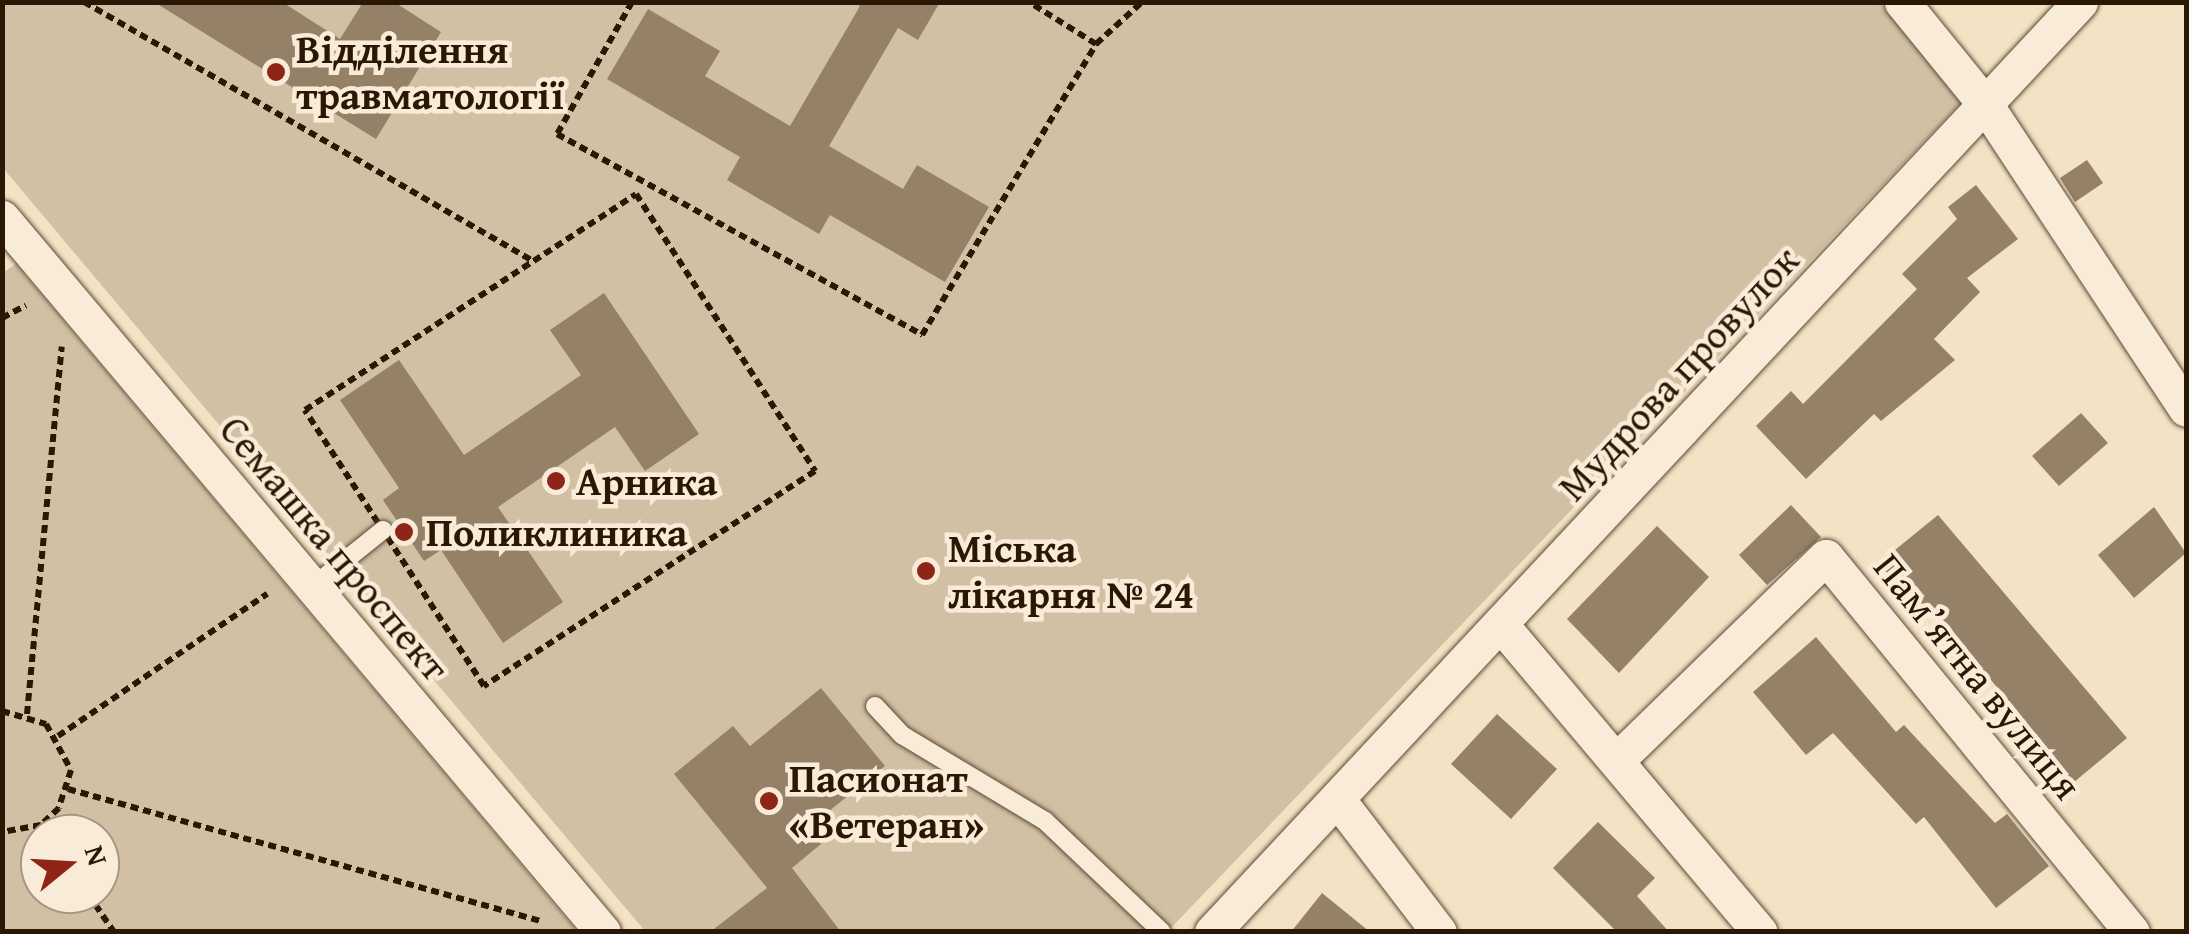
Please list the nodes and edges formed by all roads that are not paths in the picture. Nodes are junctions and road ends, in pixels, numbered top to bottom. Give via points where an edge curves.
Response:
1 (1902, 2) edge
2 (2080, 2) edge
3 (1984, 104) junction
4 (5, 228) edge
5 (2186, 410) edge
6 (383, 530) road end
7 (312, 587) junction
8 (1502, 626) junction
9 (874, 706) dead end
10 (1620, 756) junction
11 (1338, 800) junction
12 (603, 932) edge
13 (1162, 932) edge
14 (1212, 932) edge
15 (1440, 932) edge
16 (1760, 932) edge
17 (2132, 932) edge

1 - 3 street
2 - 3 street, Мудрова провулок
3 - 5 street
3 - 8 street, Мудрова провулок
4 - 7 street, Семашка проспект
6 - 7 lane
7 - 12 street, Семашка проспект
8 - 10 street
8 - 11 street, Мудрова провулок
9 - 13 lane via 902,735 1045,821
10 - 16 street
10 - 17 street, Пам’ятна вулиця via 1826,557
11 - 14 street, Мудрова провулок
11 - 15 street

